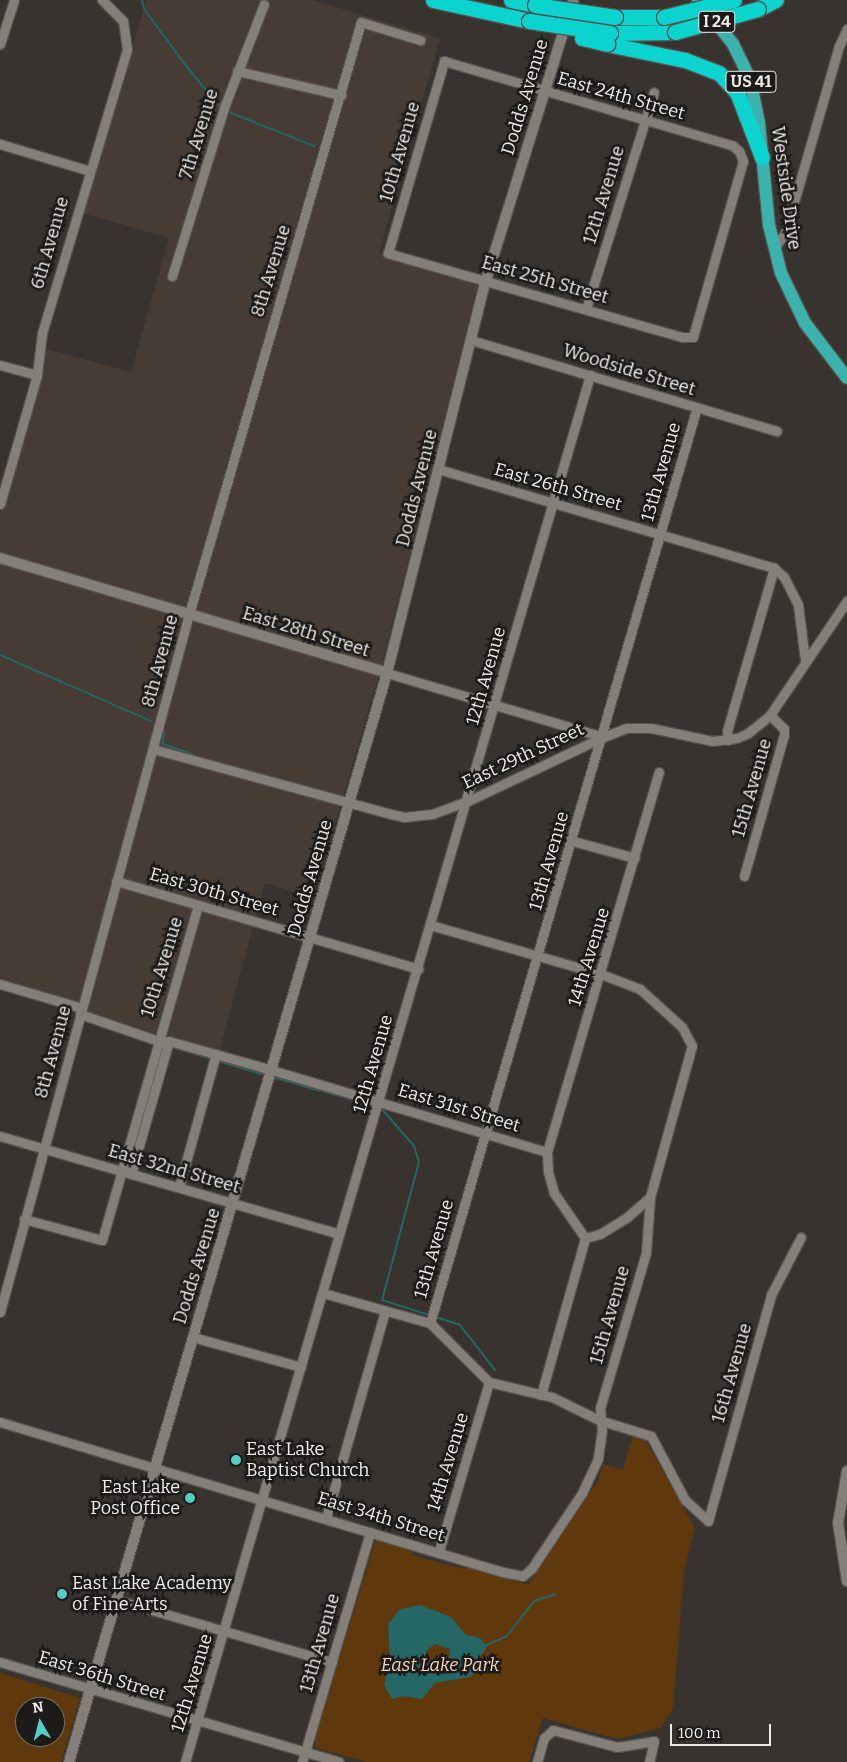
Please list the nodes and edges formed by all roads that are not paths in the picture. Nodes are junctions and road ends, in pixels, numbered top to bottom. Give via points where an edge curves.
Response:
1 (14, 0) edge
2 (102, 0) edge
3 (433, 0) edge
4 (511, 0) edge
5 (573, 0) edge
6 (698, 0) edge
7 (706, 0) edge
8 (734, 0) edge
9 (776, 0) edge
10 (264, 4) dead end
11 (713, 18) junction
12 (847, 29) edge
13 (608, 39) junction
14 (420, 40) dead end
15 (0, 44) edge
16 (444, 61) joint
17 (236, 71) junction
18 (544, 90) junction
19 (654, 92) dead end
20 (341, 95) junction
21 (644, 120) junction
22 (0, 144) edge
23 (762, 157) junction
24 (90, 171) junction
25 (774, 248) junction
26 (388, 253) joint
27 (172, 276) dead end
28 (486, 280) junction
29 (586, 309) junction
30 (693, 336) joint
31 (471, 340) junction
32 (0, 365) edge
33 (37, 375) junction
34 (590, 375) junction
35 (847, 378) edge
36 (697, 407) junction
37 (776, 431) dead end
38 (438, 470) junction
39 (553, 503) junction
40 (0, 504) edge
41 (661, 532) junction
42 (0, 558) edge
43 (774, 568) junction
44 (847, 601) edge
45 (189, 614) junction
46 (805, 660) junction
47 (387, 673) junction
48 (495, 704) junction
49 (770, 715) junction
50 (603, 736) junction
51 (728, 740) junction
52 (153, 749) junction
53 (659, 772) dead end
54 (468, 801) junction
55 (348, 804) junction
56 (573, 841) junction
57 (635, 858) junction
58 (744, 876) dead end
59 (116, 881) junction
60 (198, 906) junction
61 (430, 925) junction
62 (310, 937) junction
63 (538, 956) junction
64 (418, 969) junction
65 (601, 974) junction
66 (0, 984) edge
67 (81, 1011) junction
68 (158, 1038) junction
69 (169, 1041) junction
70 (216, 1054) junction
71 (271, 1070) junction
72 (379, 1101) junction
73 (486, 1132) junction
74 (0, 1136) edge
75 (44, 1149) junction
76 (547, 1152) junction
77 (122, 1171) junction
78 (131, 1174) junction
79 (179, 1187) junction
80 (650, 1197) junction
81 (233, 1204) junction
82 (24, 1219) junction
83 (339, 1234) junction
84 (801, 1237) dead end
85 (585, 1238) junction
86 (323, 1293) junction
87 (385, 1311) junction
88 (0, 1312) edge
89 (430, 1323) junction
90 (193, 1337) junction
91 (301, 1367) junction
92 (489, 1382) junction
93 (541, 1395) junction
94 (600, 1420) junction
95 (0, 1422) edge
96 (154, 1469) junction
97 (847, 1471) edge
98 (262, 1499) junction
99 (326, 1518) junction
100 (370, 1532) junction
101 (439, 1551) junction
102 (523, 1576) joint
103 (847, 1581) edge
104 (117, 1600) junction
105 (224, 1631) junction
106 (0, 1662) edge
107 (332, 1662) junction
108 (90, 1689) junction
109 (197, 1722) junction
110 (305, 1752) junction
111 (650, 1760) edge
112 (70, 1762) edge
113 (185, 1762) edge
114 (302, 1762) edge
115 (339, 1762) edge
116 (537, 1762) edge

1 - 15 street
2 - 24 street, 6th Avenue via 122,21 127,49
3 - 13 highway, I 24, bridge
4 - 8 highway, I 24, bridge via 615,17 664,17
5 - 18 street, Dodds Avenue
6 - 11 main road, Westside Drive / US 41
7 - 11 highway
9 - 13 highway, I 24, bridge via 758,9 675,32
10 - 17 street, 7th Avenue
11 - 23 main road, Westside Drive / US 41 via 733,44 750,79
12 - 25 street via 839,46 785,233
13 - 23 highway via 719,73 737,92
14 - 20 street, 8th Avenue via 361,22
16 - 18 street, East 24th Street
16 - 26 street, 10th Avenue
17 - 20 street
17 - 27 street, 7th Avenue
18 - 21 street, East 24th Street
18 - 28 street, Dodds Avenue
19 - 21 street, 12th Avenue
20 - 45 street, 8th Avenue
21 - 29 street, 12th Avenue
21 - 30 street, East 24th Street via 732,144 743,161
22 - 24 street
23 - 25 main road, Westside Drive / US 41
24 - 33 street, 6th Avenue via 42,333
25 - 35 main road, Westside Drive / US 41 via 788,289 805,324
26 - 28 street, East 25th Street
28 - 29 street, East 25th Street
28 - 31 street, Dodds Avenue
29 - 30 street, East 25th Street via 682,337
31 - 34 street, Woodside Street
31 - 38 street, Dodds Avenue
32 - 33 street
33 - 40 street, 6th Avenue
34 - 36 street, Woodside Street
34 - 39 street, 12th Avenue
36 - 37 street, Woodside Street
36 - 41 street, 13th Avenue
38 - 39 street, East 26th Street
38 - 47 street, Dodds Avenue
39 - 41 street, East 26th Street
39 - 48 street, 12th Avenue
41 - 43 street, East 26th Street
41 - 50 street, 13th Avenue
42 - 45 street, East 28th Street
43 - 46 street via 784,577 798,605
43 - 51 street
44 - 46 street, East 29th Street
45 - 47 street, East 28th Street
45 - 52 street, 8th Avenue
46 - 49 street, East 29th Street
47 - 48 street, East 28th Street
47 - 55 street, Dodds Avenue
48 - 50 street, East 28th Street
48 - 54 street, 12th Avenue
49 - 51 street, East 29th Street via 748,733
49 - 58 street, 15th Avenue via 784,729 784,735
50 - 51 street, East 29th Street via 628,728 651,728 712,741
50 - 54 street, East 29th Street
50 - 56 street, 13th Avenue
52 - 55 street, East 29th Street
52 - 59 street, 8th Avenue
53 - 57 street, 14th Avenue
54 - 55 street, East 29th Street via 420,817 404,817
54 - 61 street, 12th Avenue
55 - 62 street, Dodds Avenue
56 - 57 street
56 - 63 street, 13th Avenue
57 - 65 street, 14th Avenue
59 - 60 street, East 30th Street
59 - 67 street, 8th Avenue
60 - 62 street, East 30th Street
60 - 68 street, 10th Avenue
61 - 63 street
61 - 64 street, 12th Avenue
62 - 64 street, East 30th Street
62 - 71 street, Dodds Avenue
63 - 65 street
63 - 73 street, 13th Avenue
64 - 72 street, 12th Avenue
65 - 76 street, 14th Avenue
65 - 80 street, 15th Avenue via 640,989 682,1028 692,1046
66 - 67 street, East 31st Street
67 - 68 street, East 31st Street
67 - 75 street, 8th Avenue
68 - 69 street, East 31st Street via 162,1042
68 - 77 street, 10th Avenue
69 - 70 street, East 31st Street
69 - 78 street, 10th Avenue
70 - 71 street, East 31st Street
70 - 79 street
71 - 72 street, East 31st Street
71 - 81 street, Dodds Avenue
72 - 73 street, East 31st Street
72 - 83 street, 12th Avenue
73 - 76 street, East 31st Street
73 - 89 street, 13th Avenue
74 - 75 street, East 32nd Street
75 - 77 street, East 32nd Street
75 - 82 street, 8th Avenue
76 - 85 street via 554,1193
77 - 78 street, East 32nd Street
77 - 82 street via 102,1240
78 - 79 street, East 32nd Street
79 - 81 street, East 32nd Street
80 - 85 street via 626,1218 600,1234
80 - 94 street, 15th Avenue via 646,1253
81 - 83 street, East 32nd Street
81 - 90 street, Dodds Avenue
82 - 88 street, 8th Avenue
83 - 86 street, 12th Avenue
84 - 94 street, 16th Avenue via 771,1295 708,1522 685,1500 651,1436
85 - 93 street
86 - 87 street
86 - 91 street, 12th Avenue
87 - 89 street
87 - 99 street
89 - 92 street
90 - 91 street
90 - 96 street, Dodds Avenue
91 - 98 street, 12th Avenue
92 - 93 street
92 - 101 street, 14th Avenue
93 - 94 street
94 - 102 street, 15th Avenue via 602,1431 598,1458 582,1493 532,1568
95 - 96 street, East 34th Street
96 - 98 street, East 34th Street
96 - 104 street, Dodds Avenue
97 - 103 street via 838,1523
98 - 99 street, East 34th Street
98 - 105 street, 12th Avenue
99 - 100 street, East 34th Street
100 - 101 street, East 34th Street
100 - 107 street, 13th Avenue
101 - 102 street, East 34th Street
104 - 105 street
104 - 108 street, Dodds Avenue
105 - 107 street
105 - 109 street, 12th Avenue
106 - 108 street, East 36th Street
107 - 110 street, 13th Avenue
108 - 109 street, East 36th Street
108 - 112 street, Dodds Avenue
109 - 110 street, East 36th Street
109 - 113 street, 12th Avenue
110 - 114 street, 13th Avenue
110 - 115 street, East 36th Street
111 - 116 street via 654,1741 617,1747 553,1730 544,1738

